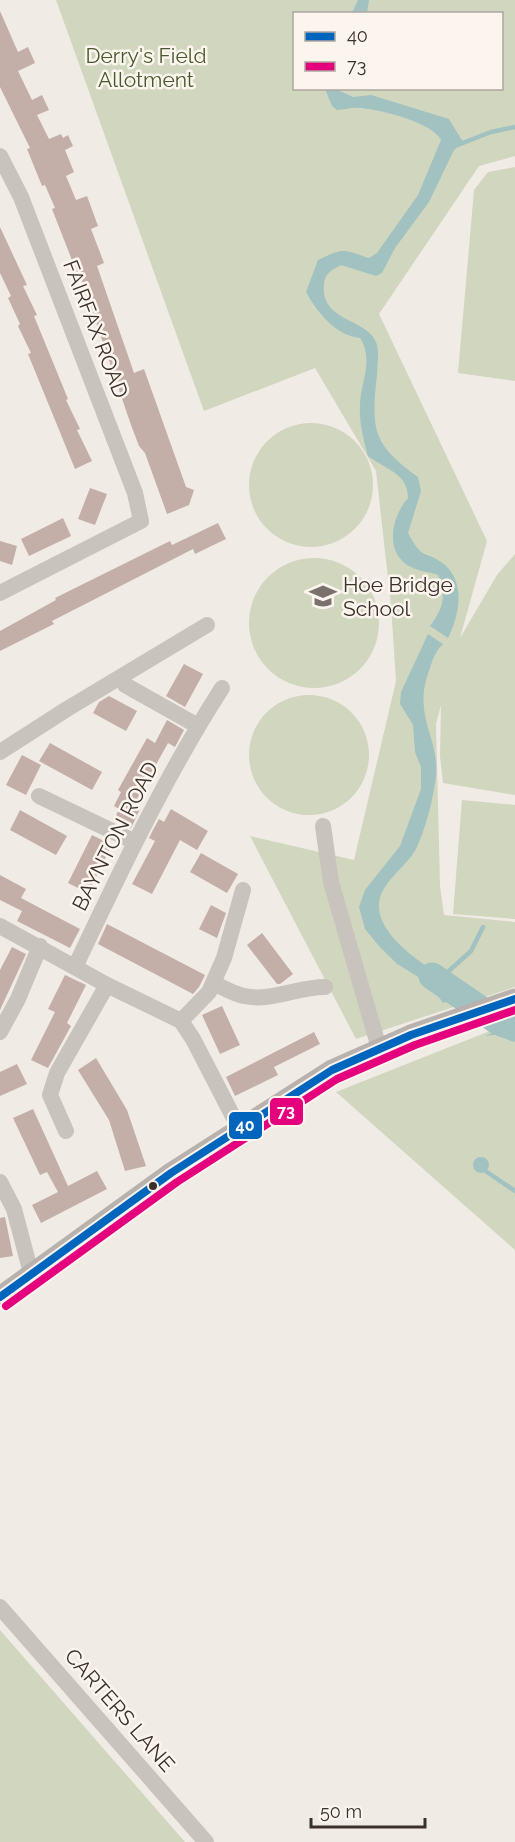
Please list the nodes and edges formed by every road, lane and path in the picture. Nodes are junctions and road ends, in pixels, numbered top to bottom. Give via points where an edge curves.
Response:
1 (0, 156) edge
2 (0, 593) edge
3 (207, 626) dead end
4 (125, 685) dead end
5 (222, 688) dead end
6 (198, 726) junction
7 (0, 752) edge
8 (39, 796) dead end
9 (323, 826) dead end
10 (135, 842) junction
11 (243, 890) dead end
12 (0, 926) edge
13 (40, 946) junction
14 (75, 967) junction
15 (213, 982) junction
16 (107, 985) junction
17 (325, 987) dead end
18 (515, 999) edge
19 (181, 1022) junction
20 (0, 1032) edge
21 (379, 1048) junction
22 (239, 1128) junction
23 (66, 1131) dead end
24 (0, 1182) edge
25 (31, 1273) junction
26 (0, 1297) edge
27 (0, 1607) edge
28 (206, 1842) edge

1 - 2 street, FAIRFAX ROAD via 21,198 135,493 141,521
3 - 7 street
4 - 6 street
5 - 6 street, BAYNTON ROAD
6 - 10 street, BAYNTON ROAD
8 - 10 street
9 - 21 street via 331,882
10 - 14 street, BAYNTON ROAD
11 - 15 street via 224,958
12 - 13 street
13 - 14 street
13 - 20 street
14 - 16 street
15 - 17 street via 244,996 276,997 306,987
15 - 19 street via 209,992
16 - 19 street
16 - 23 street via 57,1073 50,1095
18 - 21 main road
19 - 22 street
21 - 22 main road via 332,1070
22 - 25 main road
24 - 25 street via 14,1209
25 - 26 main road
27 - 28 street, CARTERS LANE

